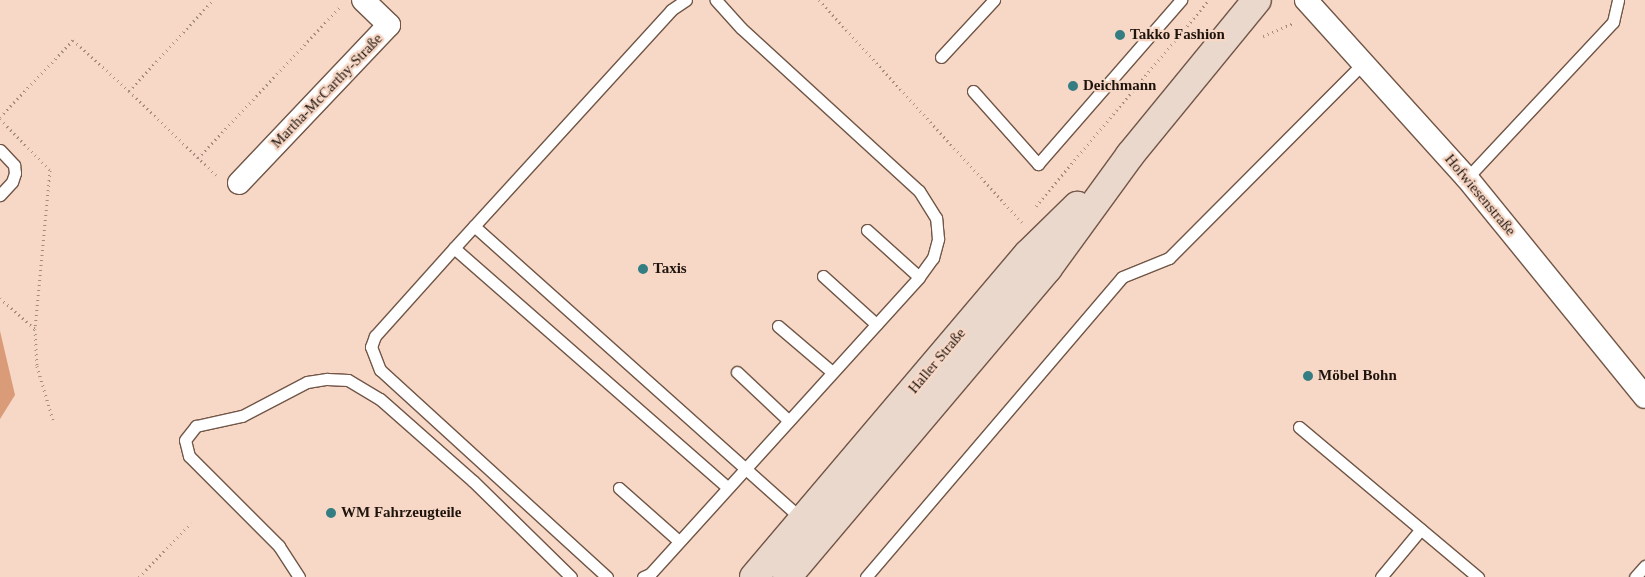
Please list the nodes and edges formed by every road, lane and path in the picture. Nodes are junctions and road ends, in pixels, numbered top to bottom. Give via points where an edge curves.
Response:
1 (213, 0) edge
2 (346, 0) edge
3 (363, 0) edge
4 (686, 0) edge
5 (716, 0) edge
6 (819, 0) edge
7 (994, 0) edge
8 (1181, 0) edge
9 (1258, 0) edge
10 (1306, 0) edge
11 (1618, 0) edge
12 (941, 57) dead end
13 (1364, 62) junction
14 (129, 91) junction
15 (973, 91) dead end
16 (0, 118) edge
17 (0, 150) edge
18 (198, 158) junction
19 (1467, 178) junction
20 (239, 183) joint
21 (0, 195) edge
22 (1022, 222) dead end
23 (474, 226) junction
24 (867, 230) dead end
25 (454, 248) junction
26 (823, 276) dead end
27 (919, 277) junction
28 (0, 298) edge
29 (876, 324) junction
30 (778, 326) dead end
31 (35, 329) junction
32 (736, 372) dead end
33 (832, 372) junction
34 (1645, 397) edge
35 (53, 420) dead end
36 (788, 420) junction
37 (1299, 427) dead end
38 (746, 466) junction
39 (727, 487) junction
40 (619, 488) dead end
41 (191, 522) dead end
42 (812, 528) junction
43 (1421, 529) junction
44 (679, 541) junction
45 (1645, 566) edge
46 (138, 577) edge
47 (299, 577) edge
48 (571, 577) edge
49 (607, 577) edge
50 (643, 577) edge
51 (754, 577) edge
52 (787, 577) edge
53 (866, 577) edge
54 (1381, 577) edge
55 (1478, 577) edge
56 (1635, 577) edge

1 - 14 path
2 - 18 path
3 - 20 street, Martha-McCarthy-Straße via 389,25
4 - 23 lane via 671,10
5 - 27 lane via 741,28 919,191 929,204 936,218 938,239 933,258
6 - 22 path
7 - 12 lane
8 - 15 lane via 1038,164
9 - 42 main road, Haller Straße via 1130,155 1028,254
10 - 13 street, Hofwiesenstraße
11 - 19 lane via 1613,22
13 - 19 street, Hofwiesenstraße
13 - 53 lane via 1169,258 1122,277
14 - 16 path via 74,40
14 - 18 path
16 - 31 path via 50,170
17 - 21 lane via 14,164 15,172 12,182
18 - 20 path via 219,178
19 - 34 street, Hofwiesenstraße
23 - 25 lane
23 - 38 lane
24 - 27 lane
25 - 39 lane
25 - 49 lane via 374,336 373,358 380,370
26 - 29 lane
27 - 29 lane
28 - 31 path
29 - 33 lane
30 - 33 lane
31 - 35 path via 37,366
32 - 36 lane
33 - 36 lane
36 - 38 lane
37 - 43 lane
38 - 39 lane
38 - 42 lane
39 - 44 lane
40 - 44 lane
41 - 46 path
42 - 51 main road, Haller Straße
42 - 52 main road, Haller Straße
43 - 54 lane
43 - 55 lane
44 - 50 lane
45 - 56 lane
47 - 48 lane via 279,546 189,456 185,440 196,426 242,416 307,382 327,379 348,380 380,399 473,482

